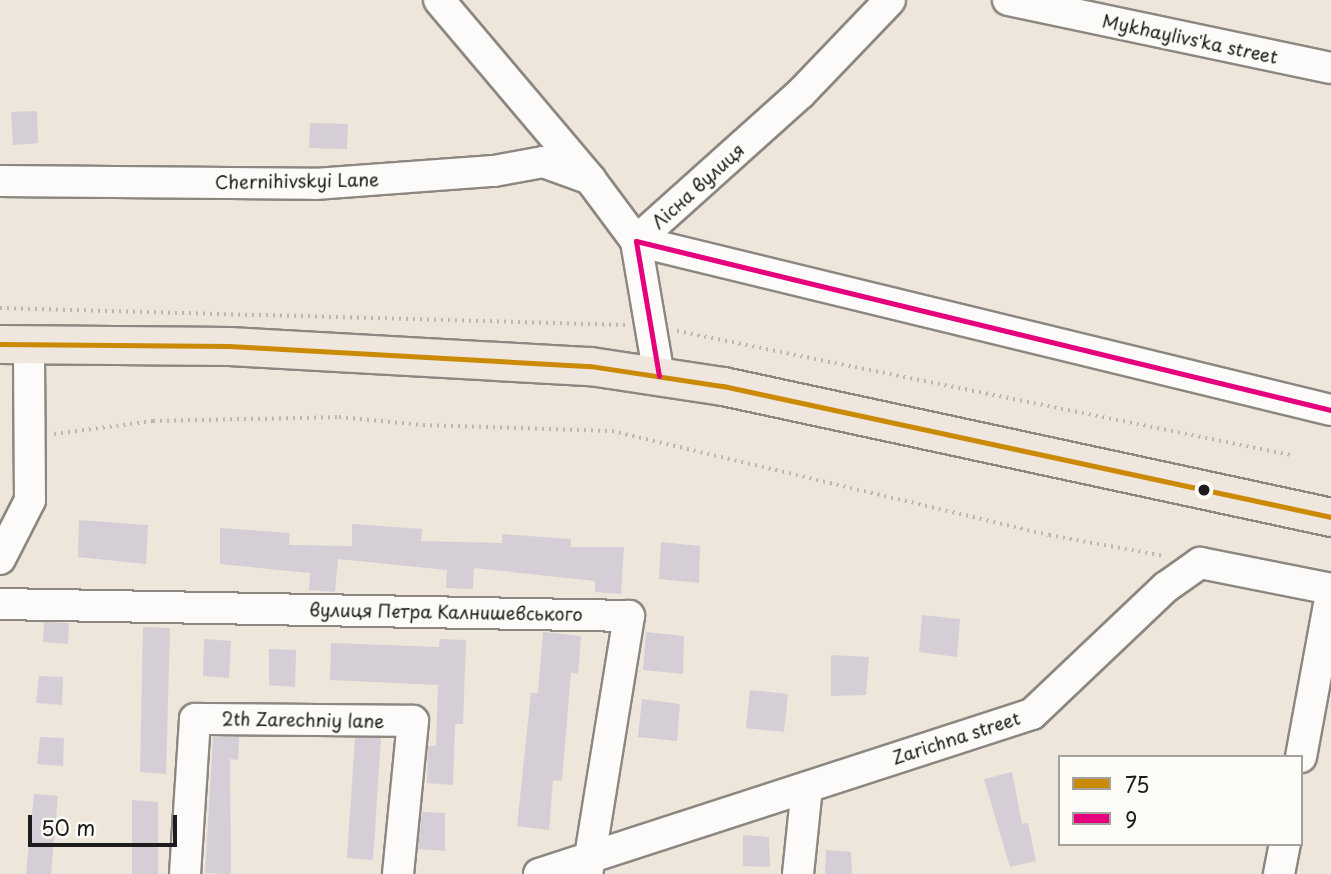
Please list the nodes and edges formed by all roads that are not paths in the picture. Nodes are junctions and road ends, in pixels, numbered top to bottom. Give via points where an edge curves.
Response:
1 (439, 0) edge
2 (890, 0) edge
3 (1008, 0) edge
4 (1331, 68) edge
5 (590, 179) junction
6 (0, 181) edge
7 (636, 240) junction
8 (15, 344) edge
9 (659, 376) junction
10 (1331, 410) edge
11 (1331, 517) edge
12 (0, 559) edge
13 (1331, 591) edge
14 (0, 604) edge
15 (1301, 755) edge
16 (807, 787) junction
17 (1284, 846) edge
18 (588, 866) edge
19 (185, 874) edge
20 (398, 874) edge
21 (539, 874) edge
22 (798, 874) edge
23 (1279, 874) edge

1 - 5 street, Лісна вулиця
2 - 7 street, Лісна вулиця via 800,94
3 - 4 street, Mykhaylivsʹka street
5 - 6 street, Chernihivskyi Lane via 543,162 494,171 316,184
5 - 7 street, Лісна вулиця
7 - 9 street
7 - 10 street
8 - 9 main road via 458,355
8 - 12 street via 30,437 30,500
9 - 11 main road
13 - 15 street
13 - 16 street, Zarichna street via 1200,563 1166,587 1032,713
14 - 18 street, вулиця Петра Калнишевського via 629,616
16 - 18 street, Zarichna street
16 - 22 street
17 - 23 street
18 - 21 street, Zarichna street
19 - 20 street, 2th Zarechniy lane via 195,719 413,721

